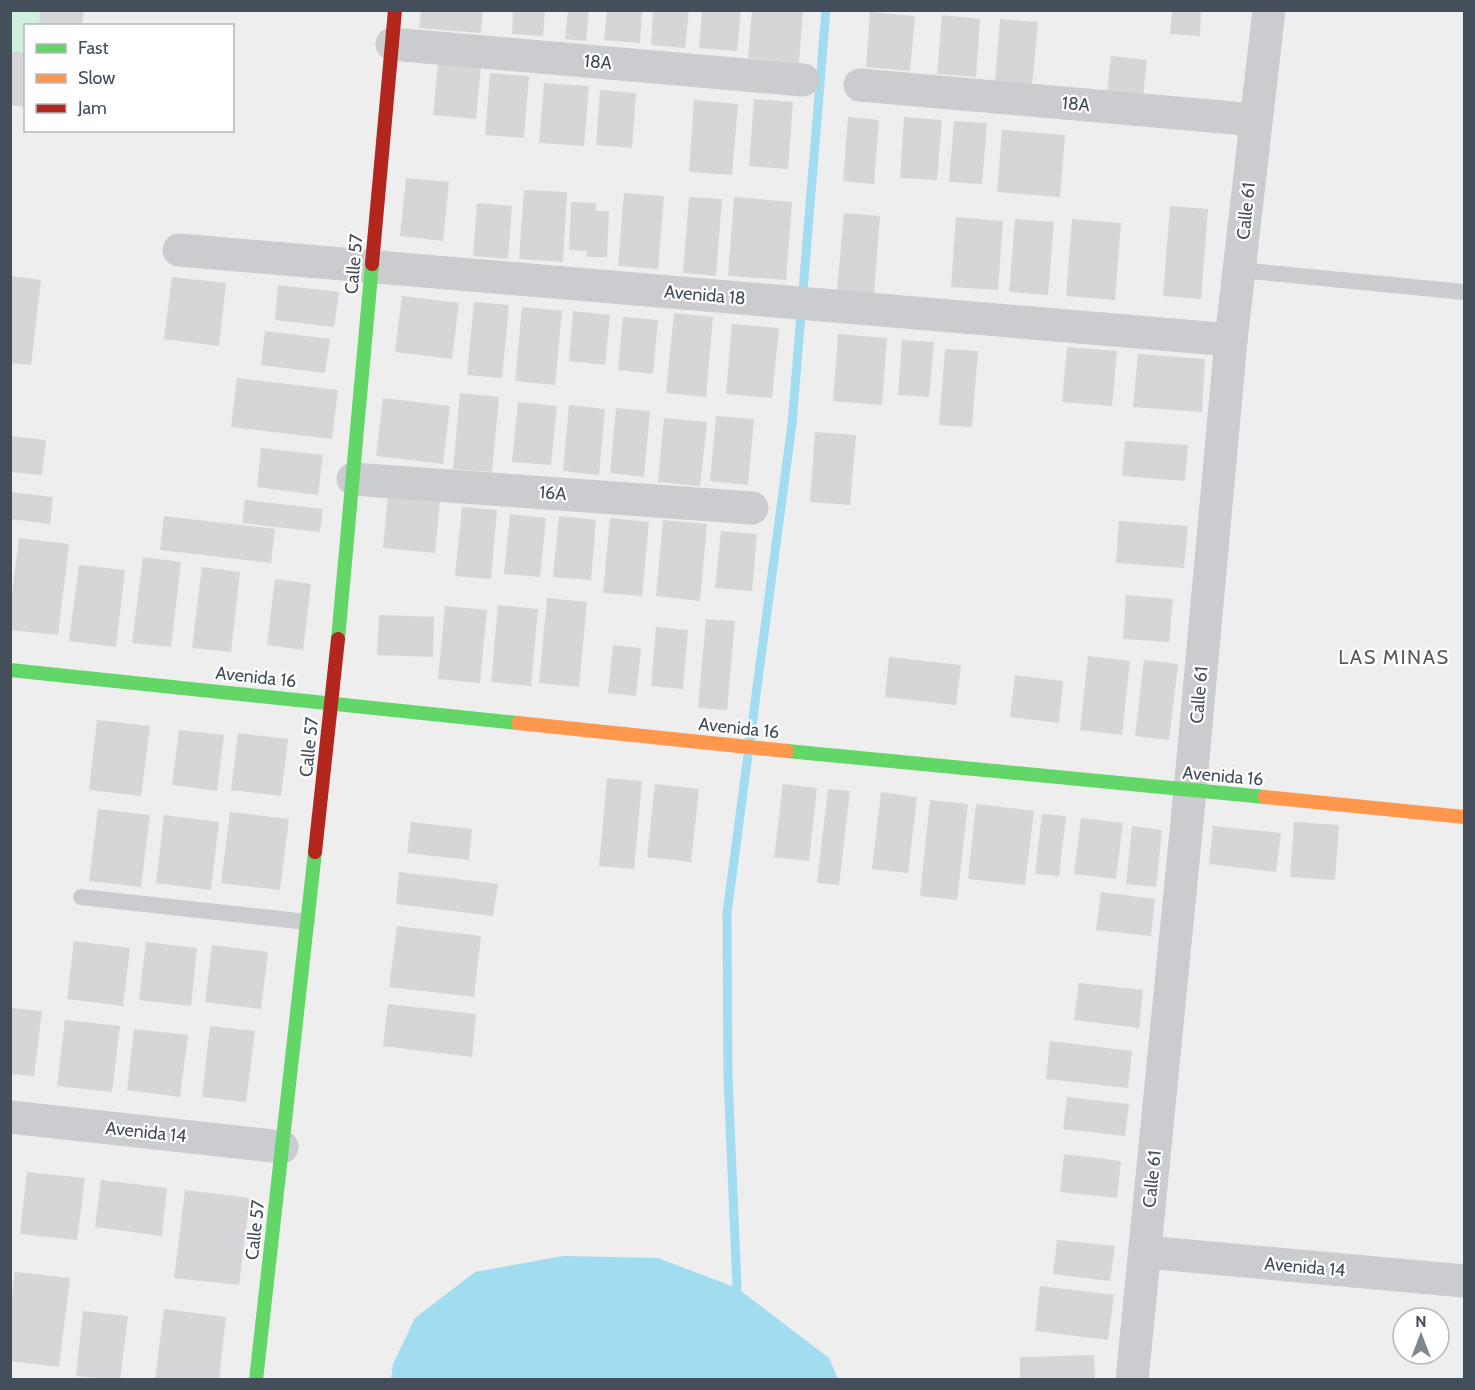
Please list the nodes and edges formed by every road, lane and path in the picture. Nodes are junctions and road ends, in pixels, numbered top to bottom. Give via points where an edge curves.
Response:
1 (395, 10) edge
2 (1269, 10) edge
3 (392, 44) junction
4 (803, 80) dead end
5 (860, 85) dead end
6 (1256, 120) junction
7 (179, 250) dead end
8 (372, 267) junction
9 (1239, 270) junction
10 (1464, 292) edge
11 (1231, 340) junction
12 (353, 479) junction
13 (752, 508) dead end
14 (10, 670) edge
15 (332, 703) junction
16 (1190, 791) junction
17 (1464, 817) edge
18 (81, 897) dead end
19 (307, 922) junction
20 (10, 1117) edge
21 (282, 1147) junction
22 (1145, 1252) junction
23 (1464, 1281) edge
24 (256, 1380) edge
25 (1132, 1380) edge

1 - 3 street, Calle 57
2 - 6 street, Calle 61
3 - 4 street, 18A
3 - 8 street, Calle 57
5 - 6 street, 18A
6 - 9 street, Calle 61
7 - 8 street, Avenida 18
8 - 11 street, Avenida 18
8 - 12 street, Calle 57
9 - 10 lane
9 - 11 street, Calle 61
11 - 16 street, Calle 61
12 - 13 street, 16A
12 - 15 street, Calle 57
14 - 15 street, Avenida 16
15 - 16 street, Avenida 16
15 - 19 street, Calle 57
16 - 17 street, Avenida 16
16 - 22 street, Calle 61
18 - 19 lane
19 - 21 street, Calle 57
20 - 21 street, Avenida 14
21 - 24 street, Calle 57
22 - 23 street, Avenida 14
22 - 25 street, Calle 61

